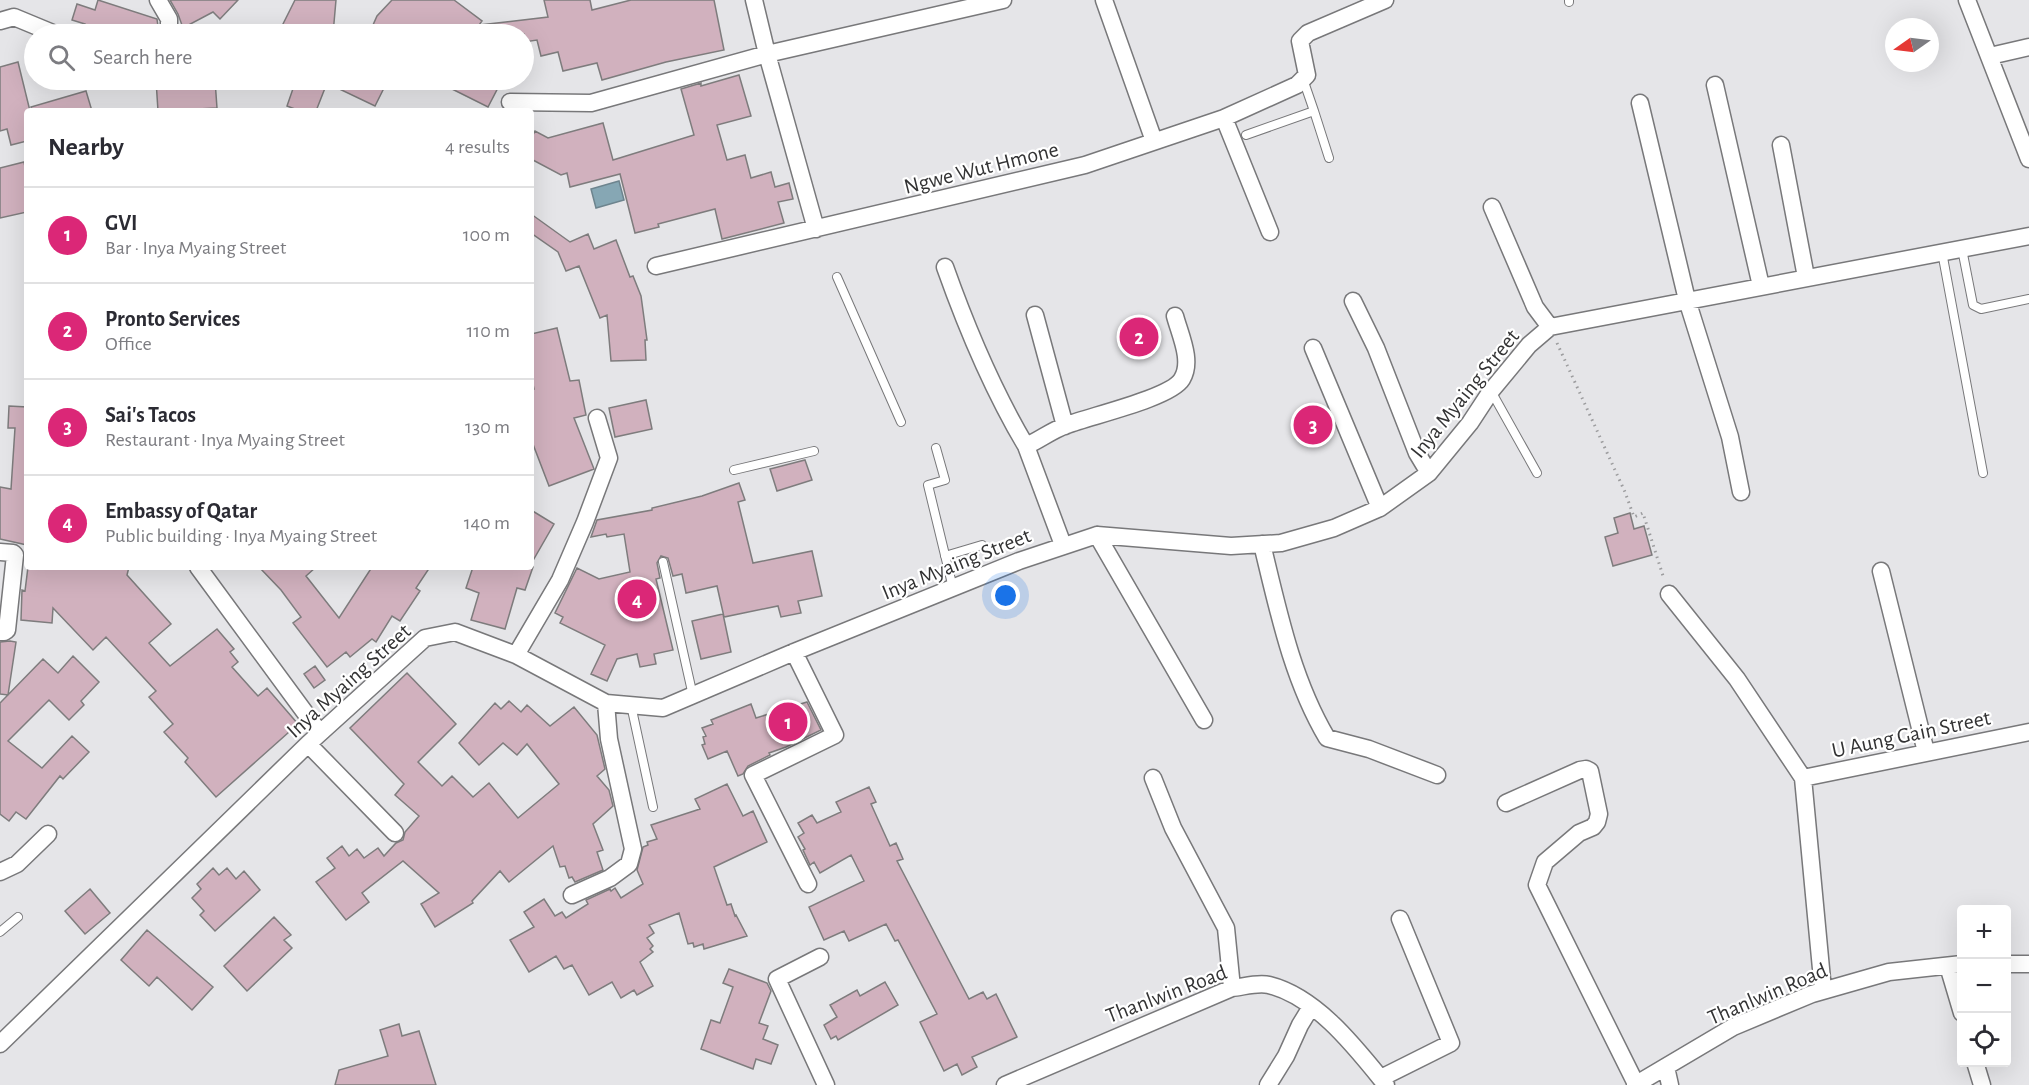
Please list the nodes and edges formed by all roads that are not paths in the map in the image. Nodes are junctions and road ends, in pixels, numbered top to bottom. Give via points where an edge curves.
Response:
1 (158, 0) edge
2 (754, 0) edge
3 (1003, 0) edge
4 (1104, 0) edge
5 (1967, 0) edge
6 (1381, 1) edge
7 (7, 19) edge
8 (24, 24) edge
9 (169, 24) edge
10 (2029, 48) edge
11 (767, 54) junction
12 (1990, 56) junction
13 (1303, 79) junction
14 (1715, 84) dead end
15 (510, 102) dead end
16 (1640, 103) dead end
17 (1314, 111) junction
18 (1224, 118) junction
19 (1246, 135) dead end
20 (1154, 141) junction
21 (1781, 145) dead end
22 (1329, 158) dead end
23 (2029, 159) edge
24 (1492, 207) dead end
25 (816, 229) junction
26 (1270, 232) dead end
27 (2029, 236) edge
28 (1962, 249) junction
29 (1942, 252) junction
30 (656, 266) dead end
31 (945, 267) dead end
32 (837, 277) dead end
33 (1806, 278) junction
34 (1761, 286) junction
35 (2029, 299) edge
36 (1688, 300) junction
37 (1353, 301) dead end
38 (1035, 315) dead end
39 (1175, 316) dead end
40 (1550, 327) junction
41 (1313, 348) dead end
42 (1491, 391) junction
43 (597, 418) dead end
44 (901, 422) dead end
45 (1065, 426) junction
46 (1026, 446) junction
47 (936, 448) dead end
48 (814, 451) dead end
49 (734, 470) dead end
50 (1537, 472) dead end
51 (1429, 473) junction
52 (1983, 473) dead end
53 (1741, 492) dead end
54 (1380, 508) junction
55 (1096, 535) junction
56 (1262, 544) junction
57 (982, 545) dead end
58 (1063, 545) junction
59 (0, 552) edge
60 (945, 556) junction
61 (663, 562) dead end
62 (200, 570) edge
63 (1881, 571) dead end
64 (953, 588) junction
65 (1669, 594) road end
66 (0, 632) edge
67 (794, 652) junction
68 (516, 655) junction
69 (693, 696) junction
70 (606, 703) junction
71 (631, 705) junction
72 (1204, 720) dead end
73 (2029, 732) edge
74 (314, 738) junction
75 (1926, 752) junction
76 (1437, 775) dead end
77 (1153, 778) dead end
78 (1803, 778) junction
79 (1506, 803) dead end
80 (653, 807) dead end
81 (395, 833) dead end
82 (48, 834) dead end
83 (0, 872) edge
84 (808, 884) dead end
85 (572, 895) dead end
86 (18, 917) dead end
87 (1400, 919) dead end
88 (0, 932) edge
89 (820, 957) dead end
90 (2011, 964) edge
91 (2029, 964) edge
92 (1955, 965) edge
93 (1232, 988) junction
94 (1824, 990) junction
95 (1311, 1007) junction
96 (0, 1044) edge
97 (1666, 1066) junction
98 (1977, 1067) edge
99 (1384, 1082) edge
100 (826, 1085) edge
101 (1005, 1085) edge
102 (1268, 1085) edge
103 (1636, 1085) edge
104 (1670, 1085) edge
105 (1982, 1085) edge

1 - 9 street
2 - 11 street
3 - 11 street
4 - 20 street
5 - 12 street
6 - 13 street via 1308,33 1300,41 1307,75
7 - 8 street
10 - 12 street
11 - 15 street via 591,103
11 - 25 street
12 - 23 street
13 - 17 lane
13 - 18 street, Ngwe Wut Hmone
14 - 34 street
16 - 36 street
17 - 19 lane
17 - 22 lane
18 - 20 street, Ngwe Wut Hmone
18 - 26 street
20 - 25 street, Ngwe Wut Hmone via 1085,165
21 - 33 street
24 - 40 street via 1534,307
25 - 30 street, Ngwe Wut Hmone
27 - 28 street, Inya Myaing Street
28 - 29 street, Inya Myaing Street
28 - 35 lane via 1973,305 1981,309
29 - 33 street, Inya Myaing Street
29 - 52 lane
31 - 46 street via 989,378
32 - 44 lane
33 - 34 street, Inya Myaing Street
34 - 36 street, Inya Myaing Street
36 - 40 street, Inya Myaing Street
36 - 53 street via 1730,437
37 - 51 street
38 - 45 street
39 - 45 street via 1187,362 1182,380 1171,390 1146,400
40 - 42 street, Inya Myaing Street via 1529,345
41 - 54 street
42 - 50 lane
42 - 51 street, Inya Myaing Street
43 - 68 street via 609,458 560,580
45 - 46 street
46 - 58 street
47 - 60 lane via 945,480 928,485
48 - 49 lane
51 - 54 street, Inya Myaing Street
54 - 56 street, Inya Myaing Street via 1334,528 1281,543
55 - 56 street, Inya Myaing Street via 1231,546
55 - 58 street, Inya Myaing Street
55 - 72 street
56 - 76 street via 1282,625 1311,711 1327,738
57 - 60 lane
58 - 64 street, Inya Myaing Street
59 - 66 street via 15,555 7,630
60 - 64 lane
61 - 69 lane
62 - 74 street
63 - 75 street
64 - 67 street, Inya Myaing Street
65 - 78 street via 1737,679
67 - 69 street, Inya Myaing Street
67 - 84 street via 835,735 753,775
68 - 70 street, Inya Myaing Street
68 - 74 street, Inya Myaing Street via 455,632 425,638
69 - 71 street, Inya Myaing Street via 663,708
70 - 71 street, Inya Myaing Street
70 - 85 street via 609,740 633,849 629,864 610,878
71 - 80 lane
73 - 75 street, U Aung Gain Street
74 - 81 street
74 - 96 street, Inya Myaing Street
75 - 78 street, U Aung Gain Street
77 - 93 street via 1173,828 1226,928
78 - 94 street
79 - 103 street via 1580,770 1590,771 1599,814 1597,822 1545,862 1537,885
82 - 83 street via 17,864
86 - 88 lane
87 - 99 street via 1451,1042
89 - 100 street via 777,979
90 - 91 street
92 - 94 street, Thanlwin Road via 1889,972
93 - 95 street, Thanlwin Road via 1267,984
93 - 101 street, Thanlwin Road
94 - 97 street, Thanlwin Road via 1733,1027
95 - 99 street, Thanlwin Road via 1340,1031
95 - 102 street
97 - 103 street, Thanlwin Road
97 - 104 street
98 - 105 street

